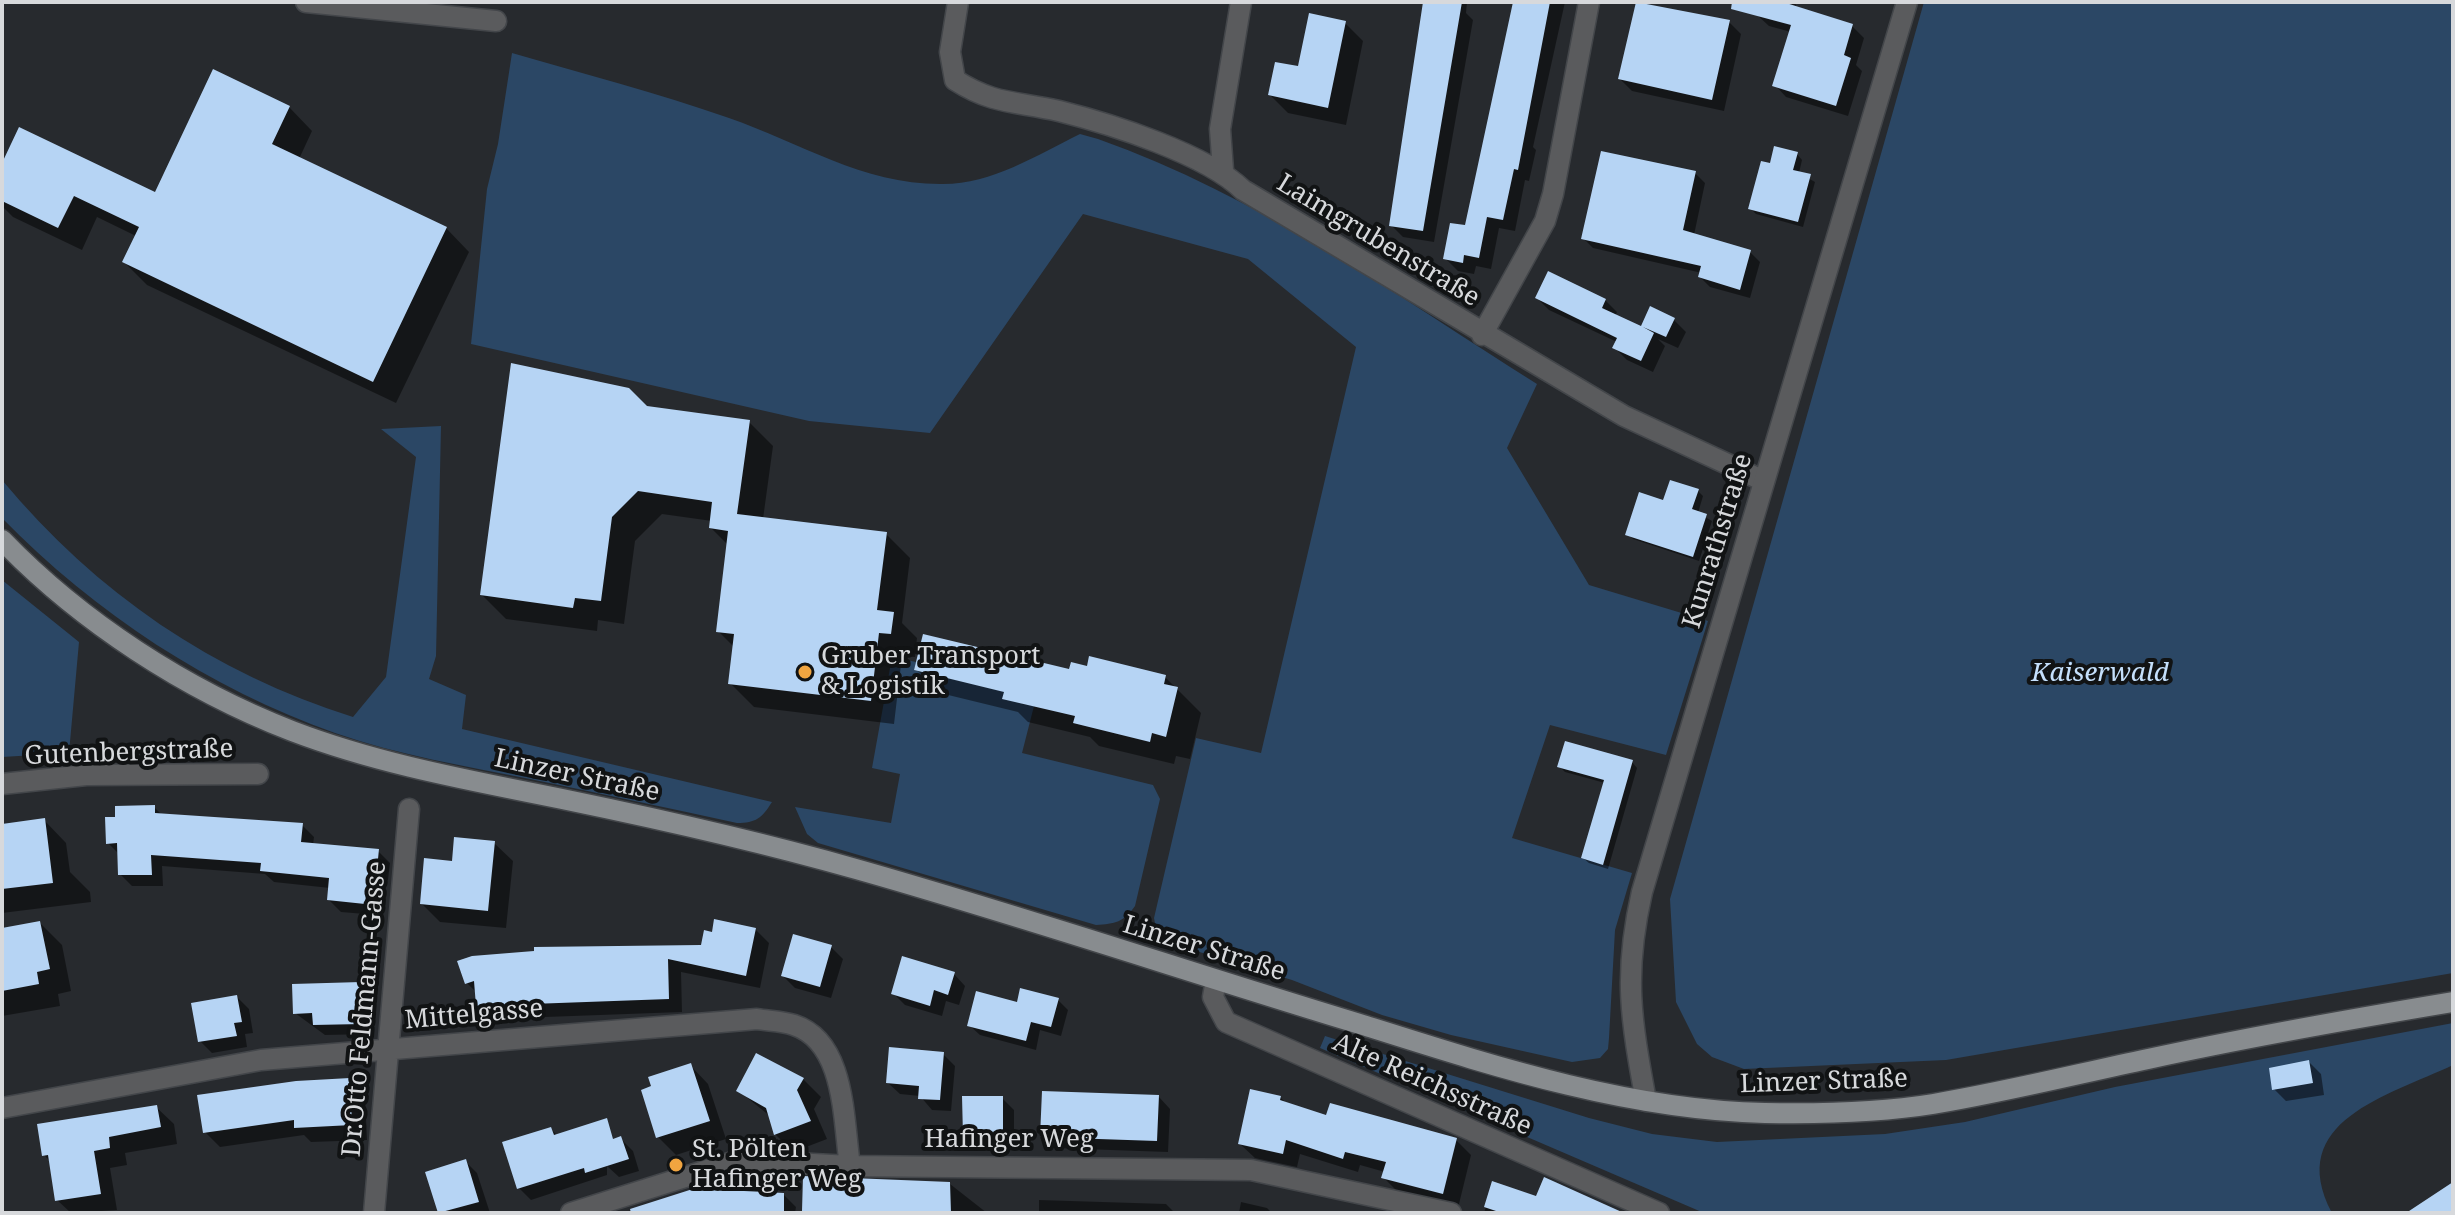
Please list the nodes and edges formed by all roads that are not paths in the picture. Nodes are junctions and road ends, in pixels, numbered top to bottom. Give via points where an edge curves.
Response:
1 (306, 2) edge
2 (958, 2) edge
3 (1241, 2) edge
4 (1589, 2) edge
5 (1907, 2) edge
6 (496, 21) dead end
7 (1223, 170) junction
8 (1482, 335) junction
9 (1764, 481) junction
10 (2, 540) edge
11 (258, 774) dead end
12 (2, 784) edge
13 (409, 809) dead end
14 (1216, 980) junction
15 (2453, 1002) edge
16 (386, 1048) junction
17 (1646, 1101) junction
18 (2, 1108) edge
19 (850, 1166) junction
20 (1626, 1206) edge
21 (374, 1213) edge
22 (571, 1213) edge
23 (1451, 1213) edge
24 (1659, 1213) edge

1 - 6 street
2 - 7 street, Laimgrubenstraße via 950,52 955,80 982,97 1102,123
3 - 7 street via 1220,129
4 - 8 street via 1545,221
5 - 9 street, Kunrathstraße
7 - 8 street, Laimgrubenstraße via 1243,190
8 - 9 street, Laimgrubenstraße via 1624,416
9 - 17 street, Kunrathstraße via 1632,937 1628,979
10 - 14 main road, Linzer Straße via 123,640 204,690 303,735 417,769 776,847
11 - 12 street, Gutenbergstraße via 86,775
13 - 16 street, Dr.Otto Feldmann-Gasse
14 - 17 main road, Linzer Straße via 1496,1065
14 - 20 street, Alte Reichsstraße via 1213,997 1226,1022
15 - 17 main road, Linzer Straße via 2277,1031 1930,1105 1765,1113
16 - 18 street, Mittelgasse via 261,1060
16 - 19 street, Mittelgasse via 757,1019 794,1025 822,1042 835,1071
16 - 21 street, Dr.Otto Feldmann-Gasse
19 - 22 street, Hafinger Weg via 739,1160
19 - 23 street, Hafinger Weg via 1251,1170
20 - 24 street, Alte Reichsstraße

